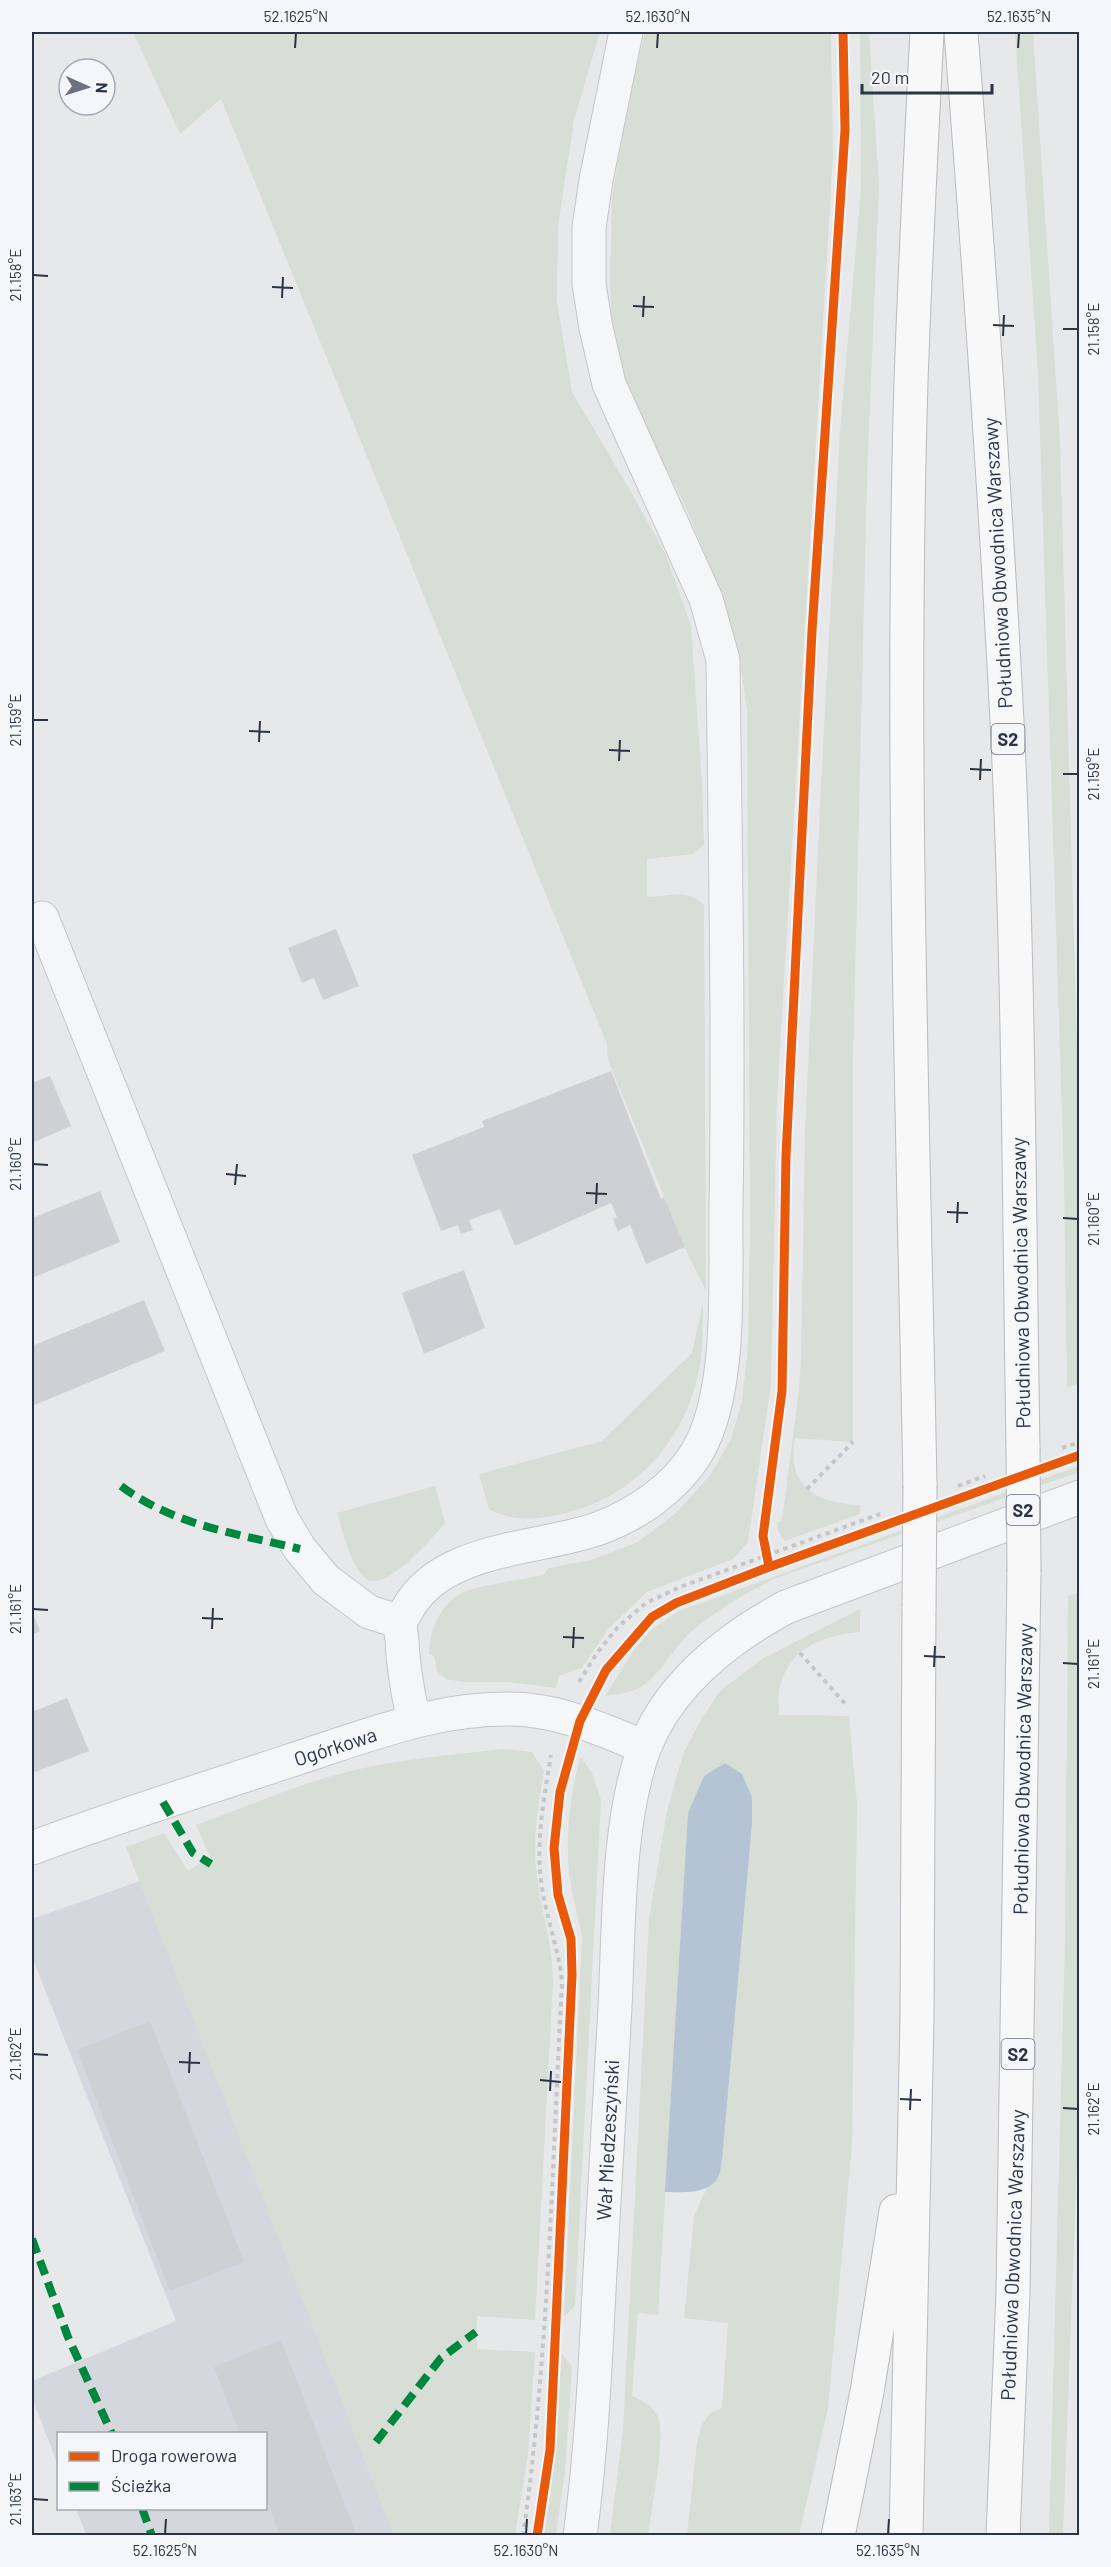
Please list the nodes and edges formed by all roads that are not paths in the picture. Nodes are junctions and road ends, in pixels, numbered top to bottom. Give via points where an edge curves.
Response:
1 (626, 32) edge
2 (927, 32) edge
3 (961, 32) edge
4 (42, 918) dead end
5 (1080, 1497) edge
6 (401, 1622) junction
7 (414, 1721) junction
8 (645, 1747) junction
9 (32, 1848) edge
10 (917, 2018) junction
11 (580, 2535) edge
12 (838, 2535) edge
13 (906, 2535) edge
14 (1003, 2535) edge

1 - 6 street via 589,228 589,284 609,384 706,599 723,660 727,1130 719,1391 709,1430 674,1484 642,1507 598,1528 486,1556 444,1571 415,1595
2 - 10 highway, bridge via 911,383 908,572 920,1485
3 - 14 highway, Południowa Obwodnica Warszawy / S2, bridge via 1007,722 1015,929 1024,1572 1013,2269
4 - 6 street via 282,1519 326,1580 369,1612
5 - 8 street, Wał Miedzeszyński via 786,1607 752,1625 683,1686
6 - 7 street via 403,1668
7 - 8 street, Ogórkowa via 465,1711 528,1710 558,1715
7 - 9 street, Ogórkowa
8 - 11 street, Wał Miedzeszyński via 632,1787 622,1873 597,2338
10 - 12 highway via 894,2226 867,2392
10 - 13 highway

